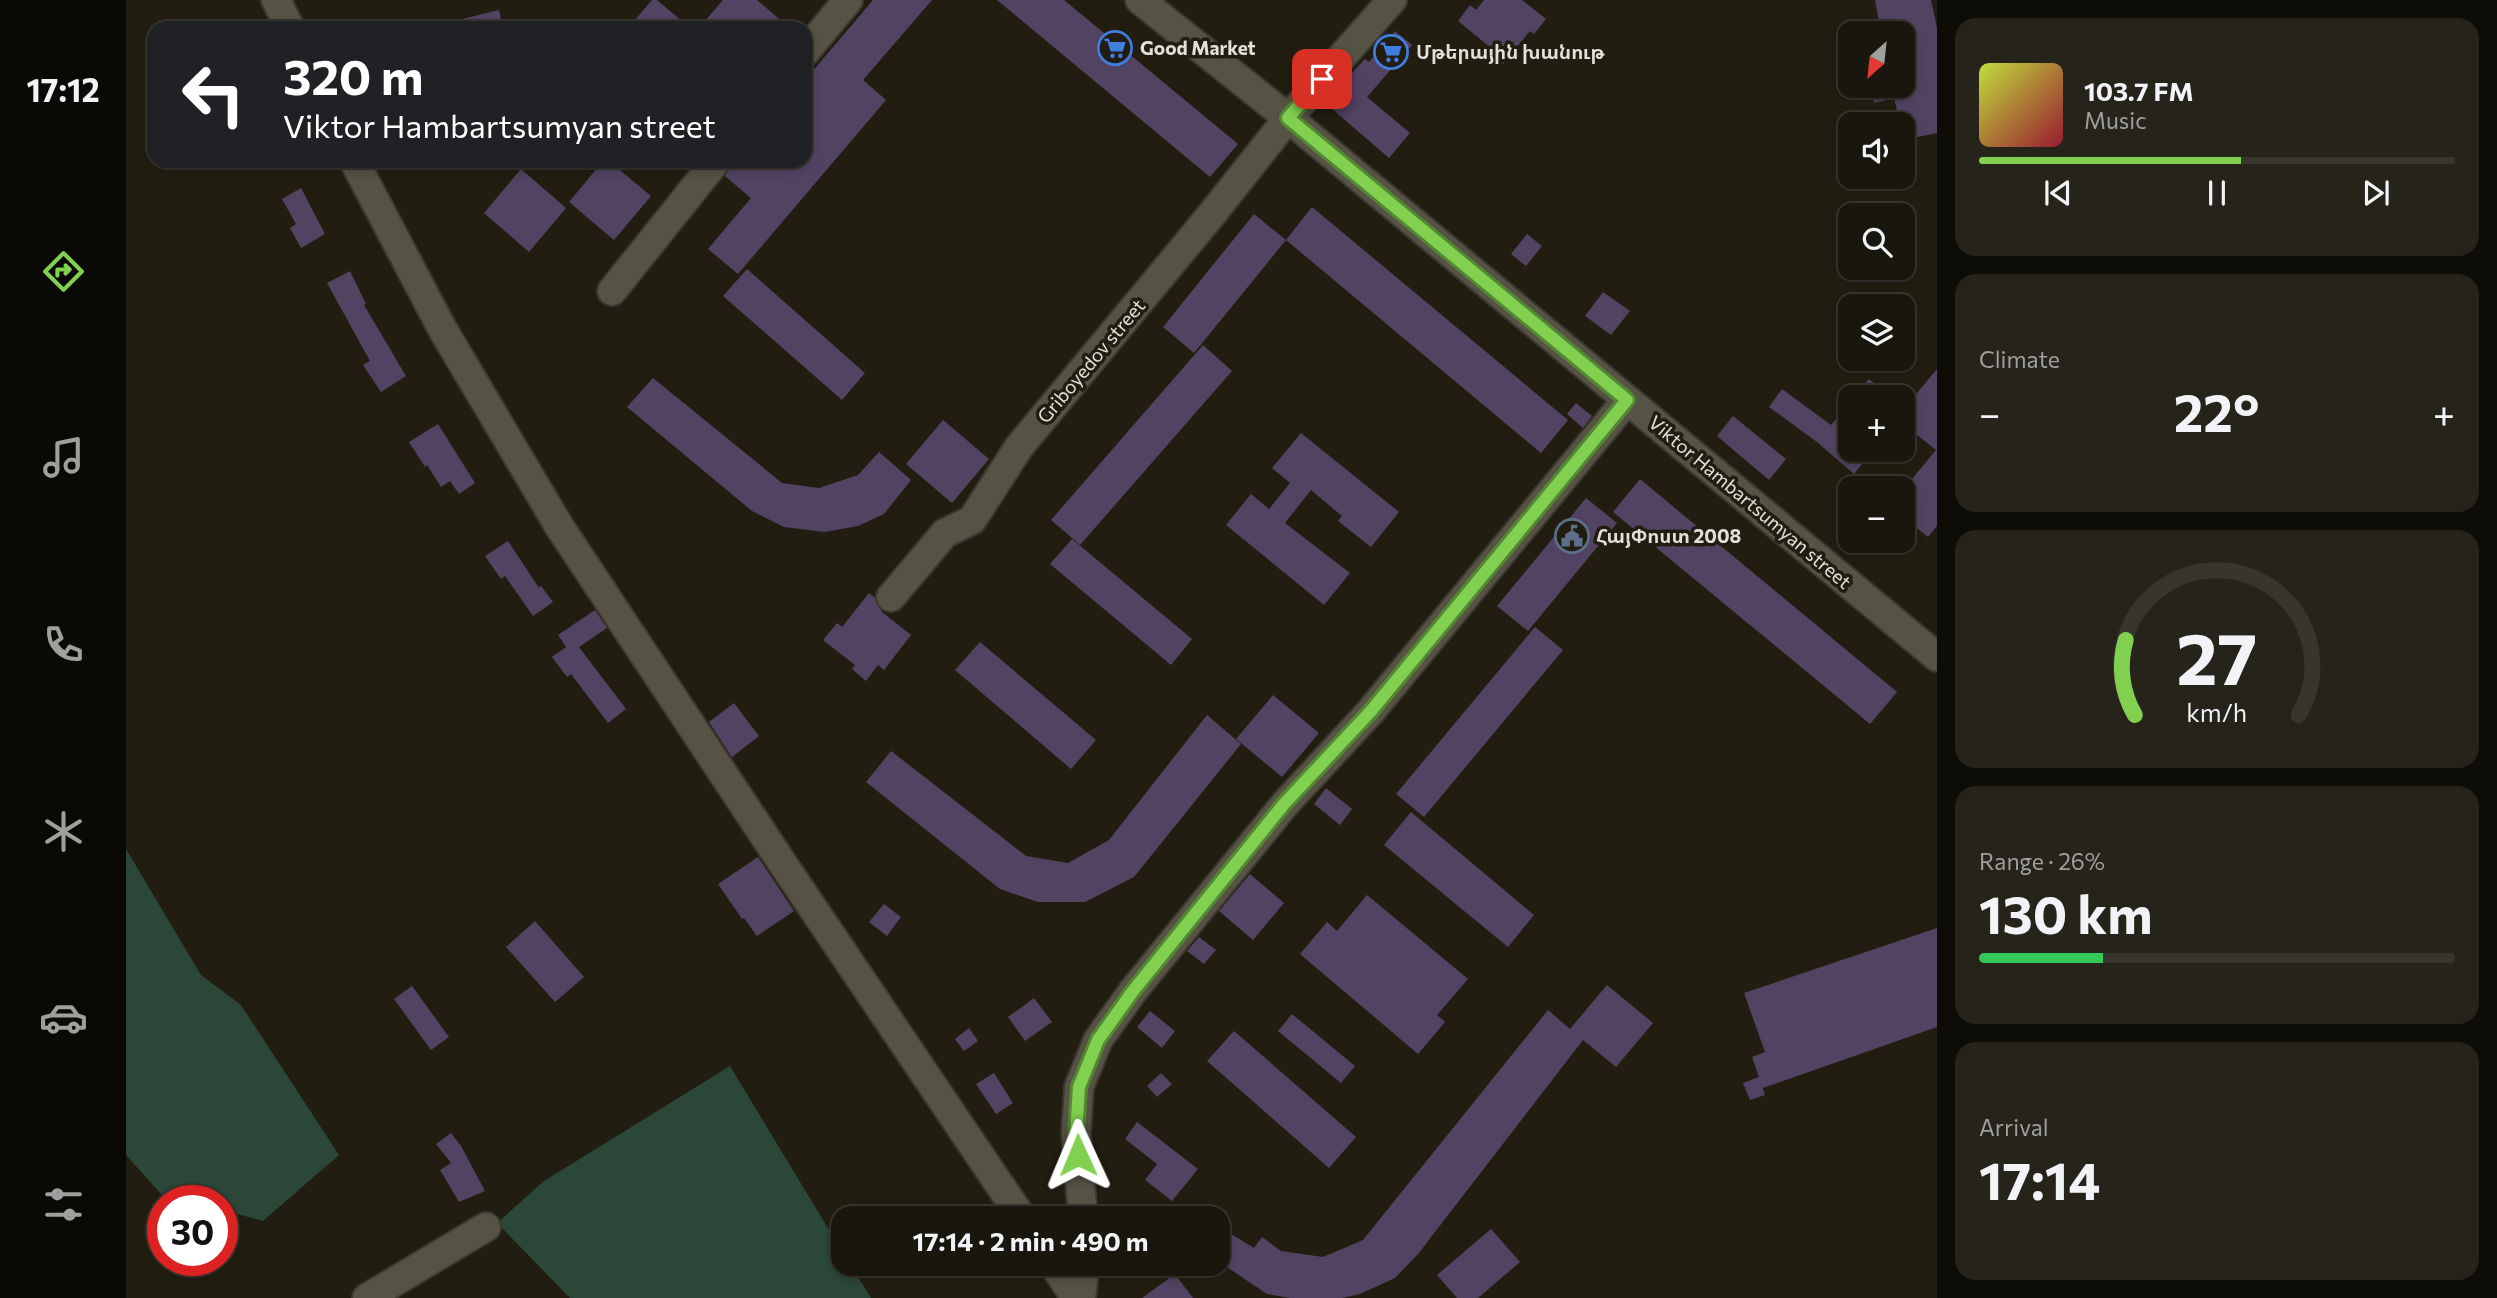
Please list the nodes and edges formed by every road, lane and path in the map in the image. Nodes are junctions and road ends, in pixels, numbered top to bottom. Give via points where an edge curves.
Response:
1 (276, 0) edge
2 (848, 0) edge
3 (1140, 0) edge
4 (1392, 0) edge
5 (286, 21) edge
6 (812, 44) edge
7 (1288, 118) junction
8 (359, 168) edge
9 (710, 168) edge
10 (612, 291) dead end
11 (1627, 400) junction
12 (891, 597) dead end
13 (1937, 657) edge
14 (1014, 1206) edge
15 (1082, 1206) edge
16 (486, 1227) dead end
17 (1062, 1276) edge
18 (1083, 1276) edge
19 (367, 1298) edge
20 (1078, 1298) edge

1 - 5 street
2 - 6 street
3 - 7 street, Viktor Hambartsumyan street
4 - 7 street, Griboyedov street
7 - 11 street, Viktor Hambartsumyan street
7 - 12 street, Griboyedov street via 1019,447 972,520 945,533
8 - 14 street via 443,330 559,527
9 - 10 street
11 - 13 street, Viktor Hambartsumyan street
11 - 15 street via 1371,711 1260,834 1098,1040 1079,1087 1076,1134
16 - 19 street
17 - 20 street
18 - 20 street

